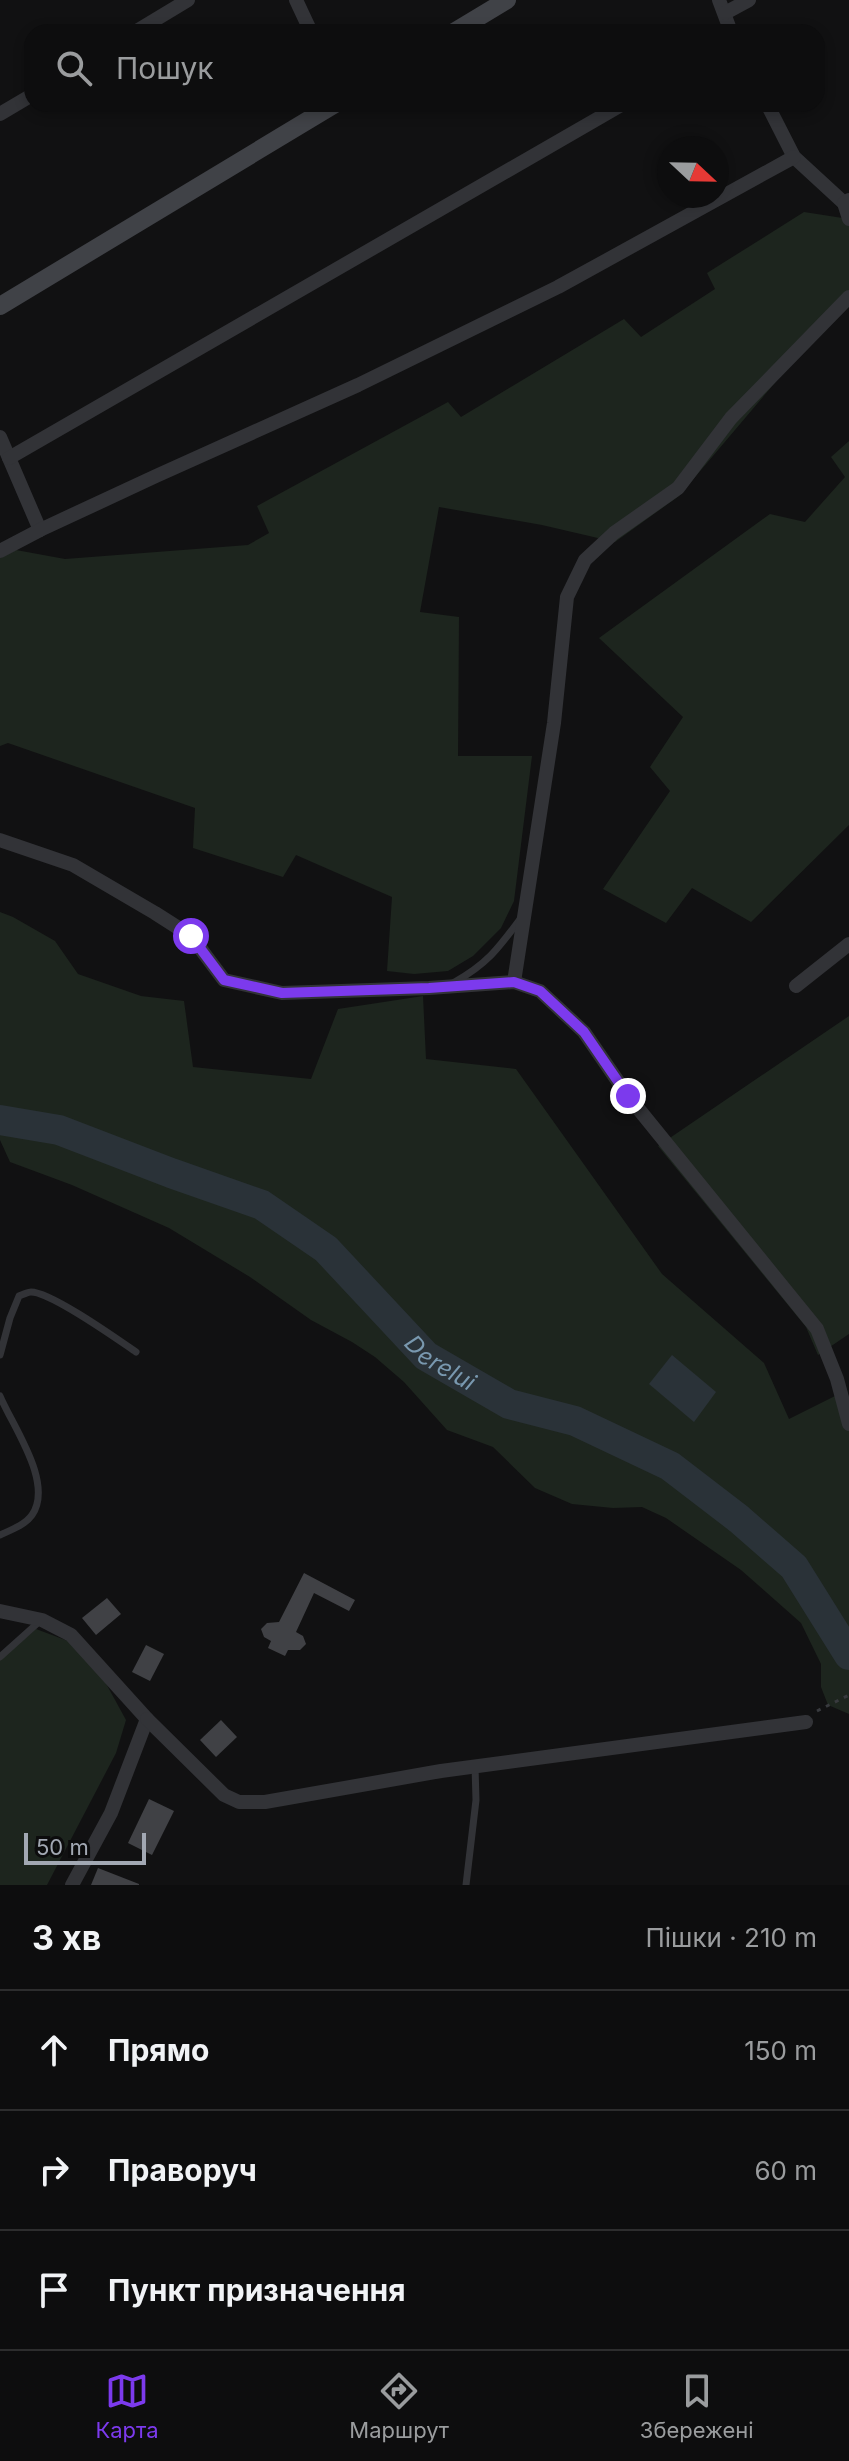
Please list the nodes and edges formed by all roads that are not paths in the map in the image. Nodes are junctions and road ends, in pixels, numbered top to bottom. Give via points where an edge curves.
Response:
1 (188, 0) edge
2 (296, 0) edge
3 (507, 0) edge
4 (749, 0) edge
5 (722, 6) edge
6 (148, 24) edge
7 (307, 24) edge
8 (467, 24) edge
9 (24, 100) edge
10 (322, 112) edge
11 (609, 112) edge
12 (771, 112) edge
13 (0, 114) edge
14 (794, 157) junction
15 (847, 202) edge
16 (849, 219) edge
17 (849, 297) edge
18 (0, 306) edge
19 (0, 437) edge
20 (9, 458) junction
21 (40, 530) junction
22 (0, 551) edge
23 (0, 840) edge
24 (525, 913) junction
25 (849, 944) edge
26 (514, 982) junction
27 (796, 986) dead end
28 (445, 987) junction
29 (136, 1352) dead end
30 (0, 1355) edge
31 (0, 1396) edge
32 (849, 1424) edge
33 (0, 1535) edge
34 (0, 1611) edge
35 (42, 1620) junction
36 (0, 1657) edge
37 (147, 1719) junction
38 (806, 1722) road end
39 (475, 1766) junction
40 (72, 1885) edge
41 (466, 1885) edge

1 - 6 street
2 - 7 street
3 - 8 main road
4 - 5 street
9 - 13 street
10 - 18 main road
11 - 20 street
12 - 14 street
14 - 15 street
14 - 21 street via 558,287
15 - 16 street
17 - 24 street via 731,418 678,488 585,560 567,597
19 - 20 street
20 - 21 street
21 - 22 street
23 - 28 street via 73,865 155,913 191,936 224,980 282,993
24 - 26 street
24 - 28 lane via 477,969
25 - 27 street
26 - 28 street
26 - 32 street via 540,991 584,1032 637,1108 817,1329
29 - 30 lane via 88,1320 30,1292 19,1296
31 - 33 lane via 30,1457 39,1500 32,1515
34 - 35 street
35 - 36 lane
35 - 37 street via 71,1635
37 - 39 street via 224,1795 239,1802
37 - 40 street via 111,1813
38 - 39 street
39 - 41 lane

